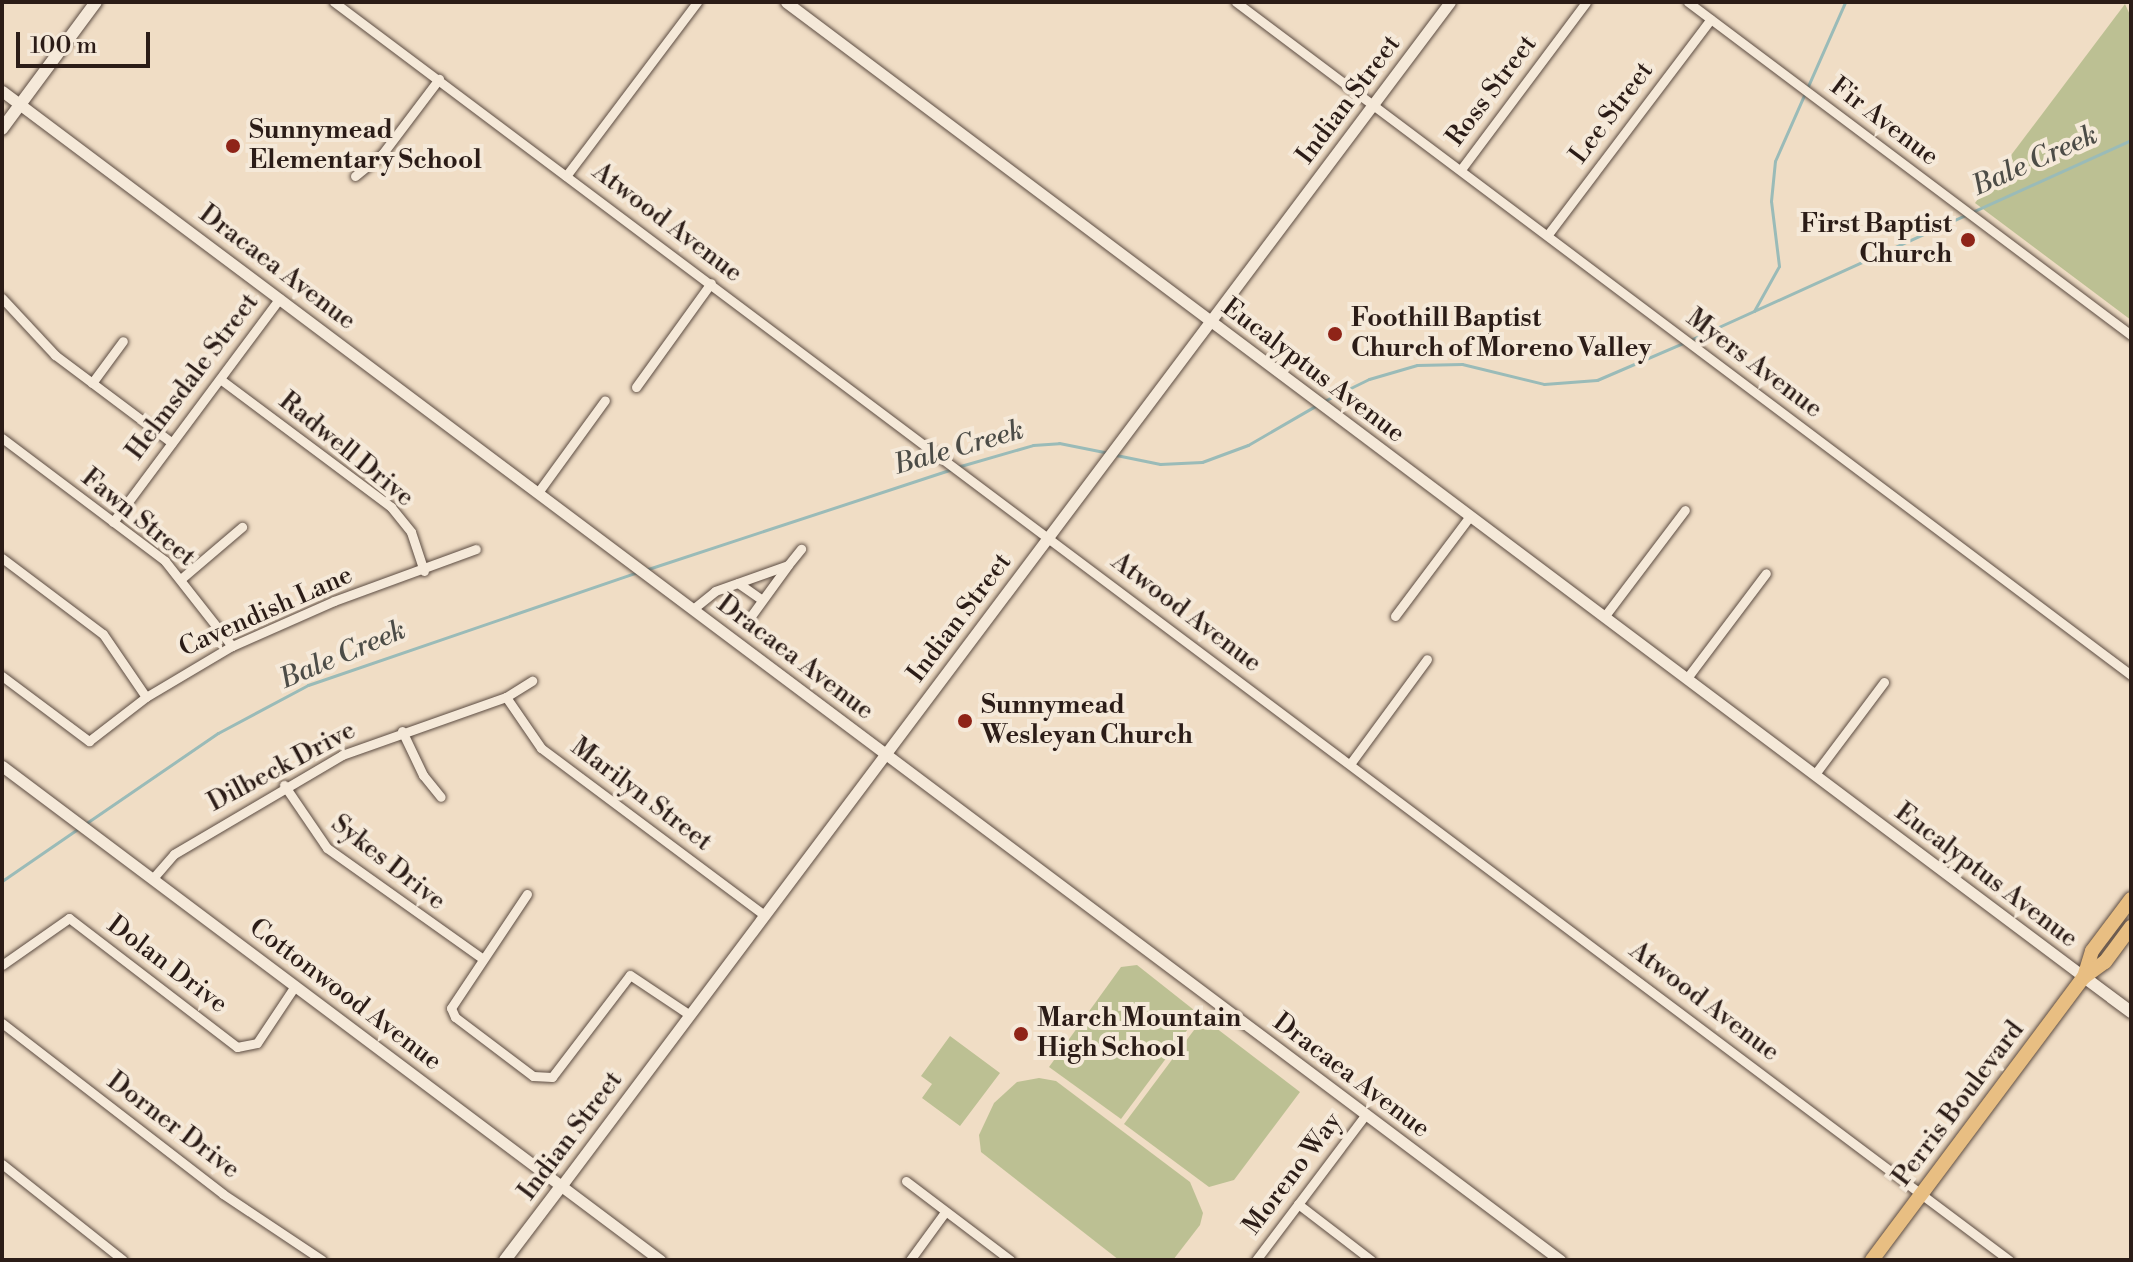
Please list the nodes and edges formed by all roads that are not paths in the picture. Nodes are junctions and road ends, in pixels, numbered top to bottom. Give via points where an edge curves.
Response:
1 (96, 2) edge
2 (334, 2) edge
3 (697, 2) edge
4 (786, 2) edge
5 (1236, 2) edge
6 (1450, 2) edge
7 (1586, 2) edge
8 (1688, 2) edge
9 (1711, 19) junction
10 (439, 79) junction
11 (2, 91) edge
12 (1373, 104) junction
13 (20, 105) junction
14 (2, 129) edge
15 (1462, 168) junction
16 (355, 176) dead end
17 (566, 176) junction
18 (1549, 233) junction
19 (711, 283) junction
20 (2, 298) edge
21 (280, 298) junction
22 (1210, 321) junction
23 (2131, 335) edge
24 (123, 341) dead end
25 (220, 379) junction
26 (92, 383) junction
27 (636, 387) dead end
28 (605, 400) dead end
29 (2, 438) edge
30 (172, 443) junction
31 (539, 491) junction
32 (1685, 510) dead end
33 (1470, 516) junction
34 (113, 522) junction
35 (242, 527) dead end
36 (1048, 537) junction
37 (476, 549) dead end
38 (801, 549) dead end
39 (2, 558) edge
40 (788, 565) junction
41 (424, 571) junction
42 (1766, 573) dead end
43 (182, 578) junction
44 (738, 583) junction
45 (762, 600) junction
46 (693, 609) junction
47 (751, 616) dead end
48 (1395, 616) dead end
49 (1604, 617) junction
50 (232, 646) junction
51 (1427, 659) dead end
52 (2131, 675) edge
53 (2, 676) edge
54 (1687, 678) junction
55 (532, 681) dead end
56 (1884, 682) dead end
57 (146, 697) junction
58 (506, 697) junction
59 (402, 731) junction
60 (886, 754) junction
61 (1350, 764) junction
62 (2, 766) edge
63 (1815, 774) junction
64 (284, 785) junction
65 (441, 797) dead end
66 (154, 877) junction
67 (527, 894) dead end
68 (2131, 899) edge
69 (764, 915) junction
70 (2131, 927) edge
71 (482, 958) junction
72 (2, 965) edge
73 (2084, 977) junction
74 (295, 986) junction
75 (2131, 1012) edge
76 (690, 1015) junction
77 (2, 1023) edge
78 (1366, 1114) junction
79 (2, 1164) edge
80 (906, 1181) dead end
81 (562, 1185) junction
82 (1922, 1194) junction
83 (1298, 1204) junction
84 (945, 1212) junction
85 (123, 1260) edge
86 (322, 1260) edge
87 (505, 1260) edge
88 (660, 1260) edge
89 (910, 1260) edge
90 (1010, 1260) edge
91 (1256, 1260) edge
92 (1371, 1260) edge
93 (1560, 1260) edge
94 (1872, 1260) edge
95 (2009, 1260) edge

1 - 13 main road
2 - 10 street, Atwood Avenue
3 - 17 street
4 - 22 street, Eucalyptus Avenue
5 - 12 street, Myers Avenue
6 - 12 street, Indian Street
7 - 15 street, Ross Street
8 - 9 street, Fir Avenue
9 - 18 street, Lee Street
9 - 23 street, Fir Avenue
10 - 16 street via 383,153
10 - 17 street, Atwood Avenue
11 - 13 street, Dracaea Avenue
12 - 15 street, Myers Avenue
12 - 22 street, Indian Street
13 - 14 main road
13 - 21 street, Dracaea Avenue
15 - 18 street, Myers Avenue
17 - 19 street, Atwood Avenue
18 - 52 street, Myers Avenue
19 - 27 street
19 - 36 street, Atwood Avenue
20 - 26 street via 55,355
21 - 25 street, Helmsdale Street
21 - 31 street, Dracaea Avenue
22 - 33 street, Eucalyptus Avenue
22 - 36 street, Indian Street
24 - 26 street
25 - 30 street, Helmsdale Street
25 - 41 street, Radwell Drive via 391,507 411,532
26 - 30 street
28 - 31 street
29 - 34 street, Fawn Street
30 - 34 street, Helmsdale Street
31 - 46 street, Dracaea Avenue
32 - 49 street
33 - 48 street
33 - 49 street, Eucalyptus Avenue
34 - 43 street, Fawn Street
35 - 43 street
36 - 60 street, Indian Street
36 - 61 street, Atwood Avenue
37 - 41 street, Cavendish Lane
38 - 40 street
39 - 57 street via 103,634
40 - 44 street
40 - 45 street
41 - 50 street, Cavendish Lane via 334,601
42 - 54 street
43 - 50 street, Fawn Street
44 - 45 street
44 - 46 street via 715,591
45 - 47 street
46 - 60 street, Dracaea Avenue
49 - 54 street, Eucalyptus Avenue
50 - 57 street, Cavendish Lane
51 - 61 street
53 - 57 street, Cavendish Lane via 89,741
54 - 63 street, Eucalyptus Avenue
55 - 58 street, Dilbeck Drive
56 - 63 street
58 - 59 street, Dilbeck Drive
58 - 69 street, Marilyn Street via 541,748
59 - 64 street, Dilbeck Drive
59 - 65 street via 423,775
60 - 69 street, Indian Street
60 - 78 street, Dracaea Avenue
61 - 82 street, Atwood Avenue
62 - 66 street, Cottonwood Avenue
63 - 73 street, Eucalyptus Avenue
64 - 66 street, Dilbeck Drive via 174,854
64 - 71 street, Sykes Drive via 327,848
66 - 74 street, Cottonwood Avenue
67 - 71 street
68 - 73 main road, Perris Boulevard via 2092,951
69 - 76 street, Indian Street
70 - 73 main road, Perris Boulevard via 2105,962
71 - 76 street via 454,999 455,1017 544,1080 559,1070 618,984 630,975
72 - 74 street, Dolan Drive via 69,918 237,1047 257,1043
73 - 75 main road, Eucalyptus Avenue
73 - 82 main road, Perris Boulevard
74 - 81 street, Cottonwood Avenue
76 - 81 street, Indian Street
77 - 86 street, Dorner Drive via 223,1194
78 - 83 street, Moreno Way
78 - 93 street, Dracaea Avenue
79 - 85 street
80 - 84 street
81 - 87 main road, Indian Street
81 - 88 street, Cottonwood Avenue
82 - 94 main road, Perris Boulevard
82 - 95 street, Atwood Avenue
83 - 91 street, Moreno Way
83 - 92 street
84 - 89 street
84 - 90 street

